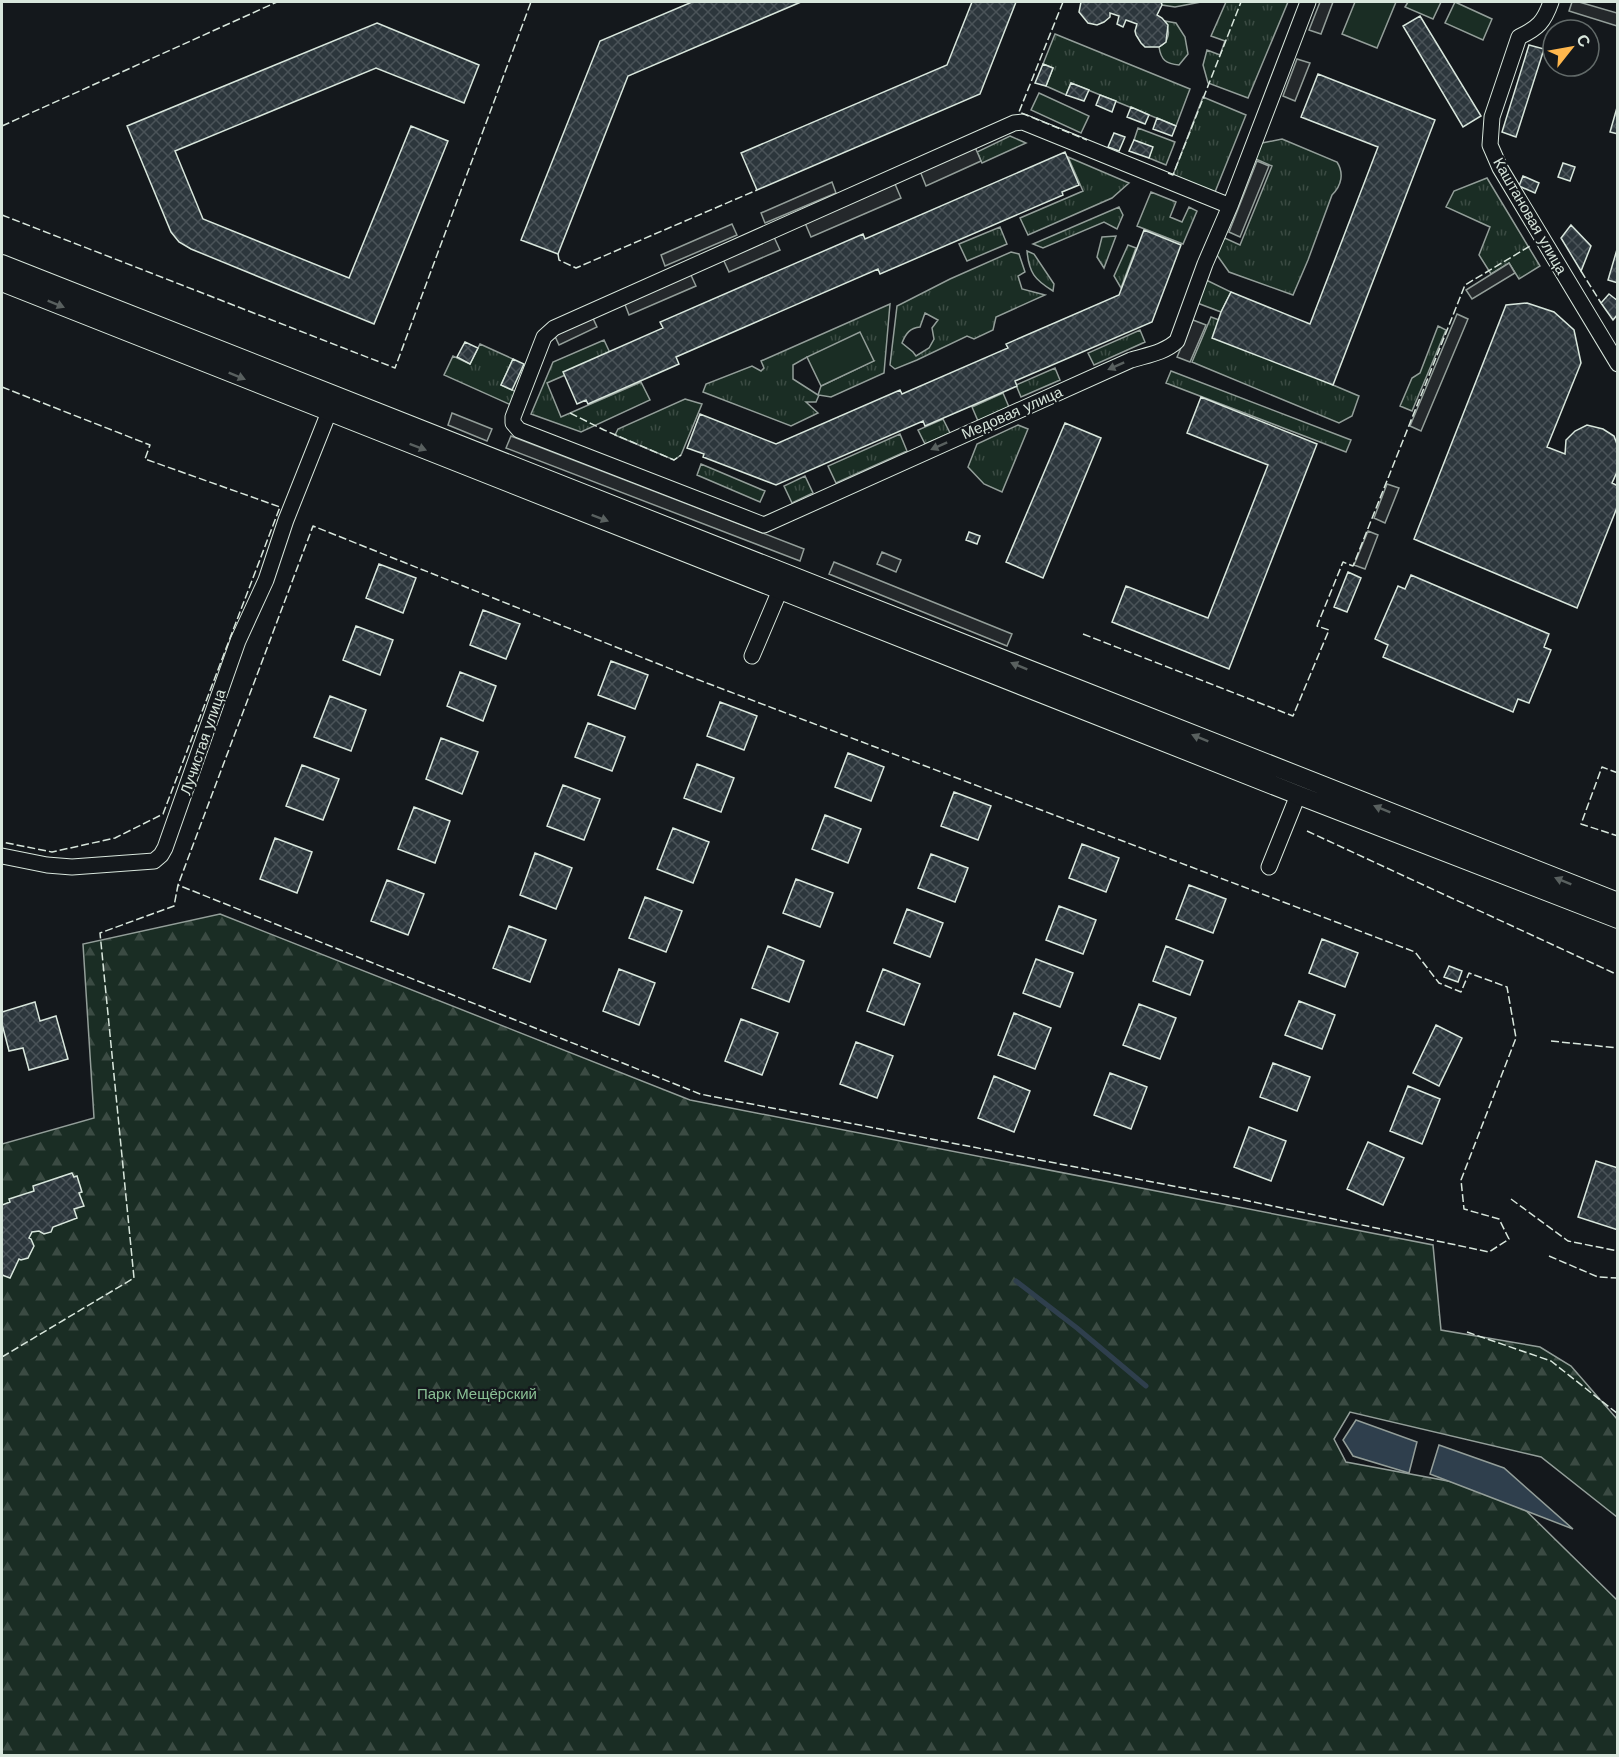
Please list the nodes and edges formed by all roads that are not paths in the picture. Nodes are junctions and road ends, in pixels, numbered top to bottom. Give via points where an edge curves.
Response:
1 (1308, 2) edge
2 (1551, 2) edge
3 (1230, 206) junction
4 (2, 264) edge
5 (2, 282) edge
6 (1617, 364) edge
7 (328, 412) junction
8 (780, 590) junction
9 (752, 656) dead end
10 (1298, 795) junction
11 (2, 855) edge
12 (1269, 867) dead end
13 (1617, 902) edge
14 (1617, 919) edge

1 - 3 street, Медовая улица
2 - 6 street, Каштановая улица via 1535,30 1519,37 1492,117 1490,145
3 -> 3 street, Медовая улица via 1177,341 1171,346 1131,360 764,525 519,430 513,423 544,337 554,328 1014,123 1023,122
13 -> 4 street
5 -> 7 street
7 -> 8 street
7 - 11 street, Лучистая улица via 266,580 238,641 161,855 147,862 72,867
8 - 9 street
8 - 10 street
10 - 12 street
10 - 14 street

